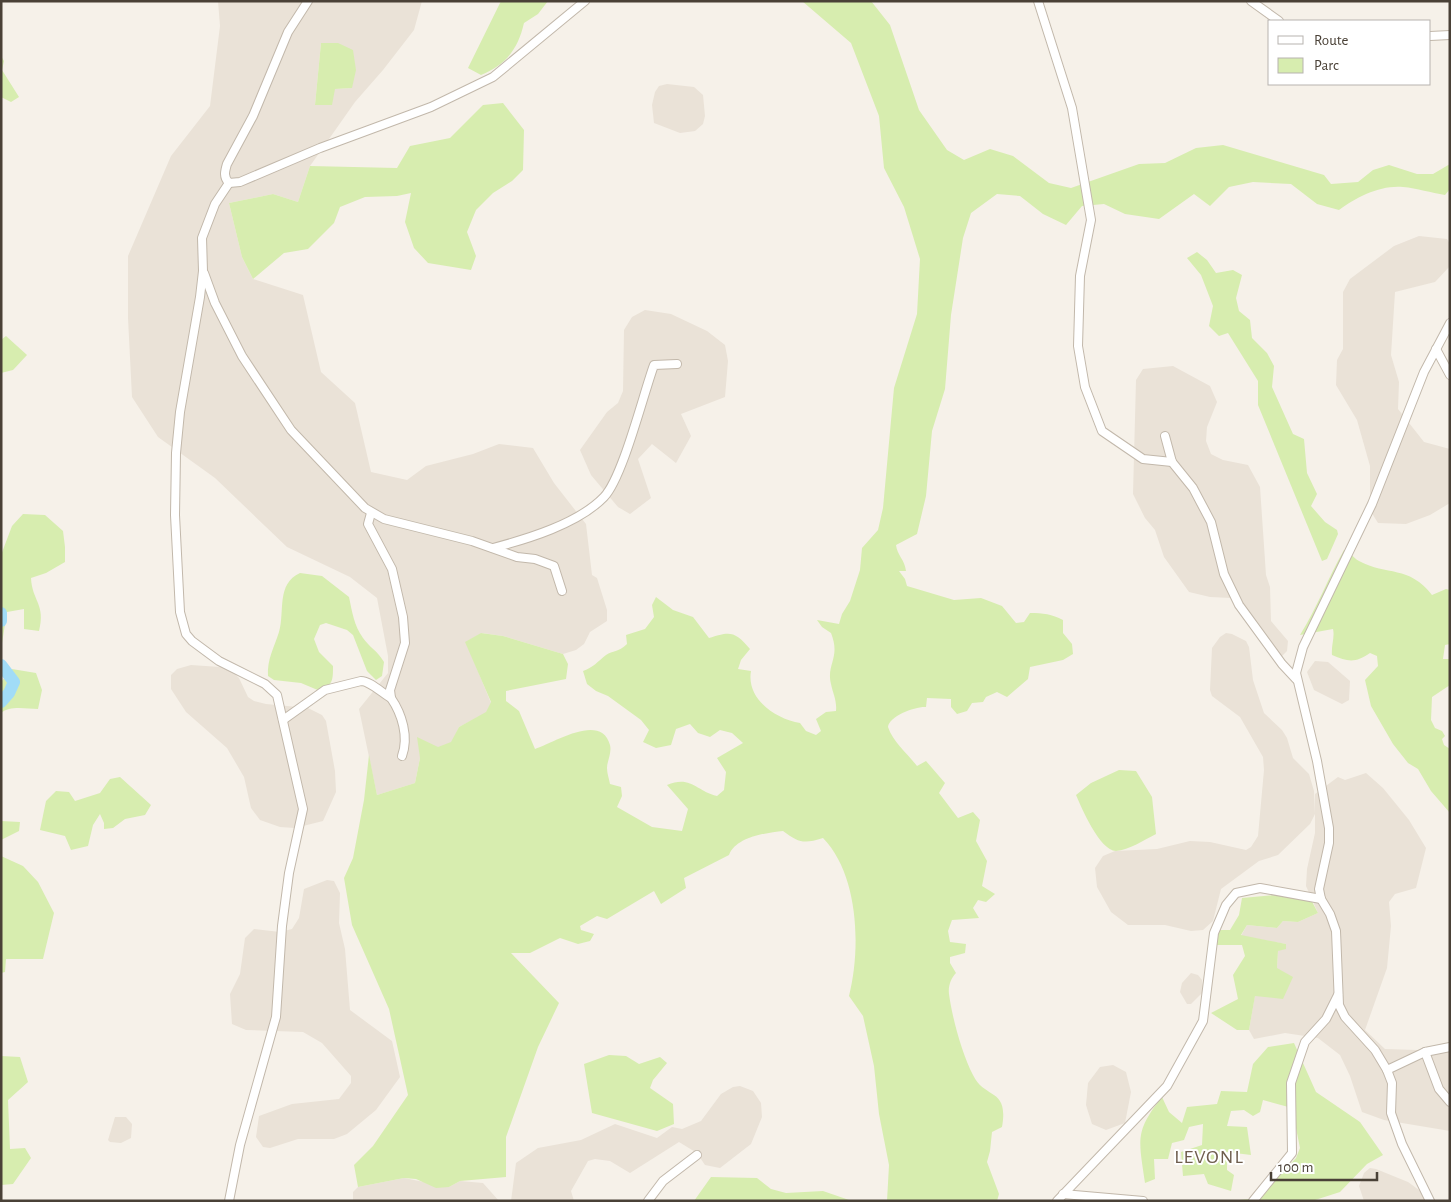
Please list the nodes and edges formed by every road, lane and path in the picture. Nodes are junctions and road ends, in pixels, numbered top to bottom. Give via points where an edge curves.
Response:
1 (308, 1) edge
2 (585, 1) edge
3 (1038, 1) edge
4 (1251, 1) edge
5 (1278, 20) edge
6 (1450, 35) edge
7 (1431, 36) edge
8 (1440, 36) junction
9 (1450, 42) edge
10 (229, 183) junction
11 (203, 271) junction
12 (1450, 323) edge
13 (1436, 348) junction
14 (677, 364) dead end
15 (1450, 375) edge
16 (1165, 436) dead end
17 (1172, 462) junction
18 (371, 513) junction
19 (493, 548) junction
20 (562, 591) dead end
21 (1297, 680) junction
22 (391, 698) junction
23 (283, 720) junction
24 (402, 756) dead end
25 (1320, 899) junction
26 (1339, 992) junction
27 (1450, 1047) edge
28 (1425, 1052) junction
29 (1387, 1070) junction
30 (1450, 1102) edge
31 (697, 1155) dead end
32 (1060, 1198) edge
33 (229, 1201) edge
34 (648, 1201) edge
35 (1143, 1201) edge
36 (1253, 1201) edge
37 (1430, 1201) edge

1 - 10 street via 288,32 253,116 227,164 225,179
2 - 10 street via 493,77 431,107 240,182
3 - 17 street via 1072,108 1092,220 1080,276 1078,346 1085,387 1102,431 1143,459
4 - 5 street
6 - 8 street
7 - 8 street
8 - 9 street
10 - 11 street via 207,222 202,238
11 - 18 street via 242,356 290,430
11 - 23 street via 176,454 176,544 182,624 186,634 219,661 272,690 281,706
12 - 13 street
13 - 15 street
13 - 21 street via 1412,399 1398,443 1372,504 1303,646 1296,668
14 - 19 street via 654,365 628,444 605,496 575,517 544,532
16 - 17 street
17 - 21 street via 1193,488 1211,522 1224,574 1240,604
18 - 19 street
18 - 22 street via 368,524 392,569 404,626 405,644 390,690
19 - 20 street via 554,566
21 - 25 street via 1329,828
22 - 23 street via 361,681 325,690
22 - 24 street via 401,717 405,741
23 - 33 street via 303,809 282,926 276,1017 240,1145
25 - 26 street via 1336,931
25 - 32 street via 1260,888 1236,893 1226,905 1214,933 1203,1021 1167,1086
26 - 29 street via 1339,1005 1345,1017 1375,1050
26 - 36 street via 1326,1019 1304,1042 1290,1083 1292,1153
27 - 28 street
28 - 29 street
28 - 30 street via 1439,1088
29 - 37 street via 1392,1083 1391,1113 1402,1144
31 - 34 street via 663,1181
32 - 35 street

